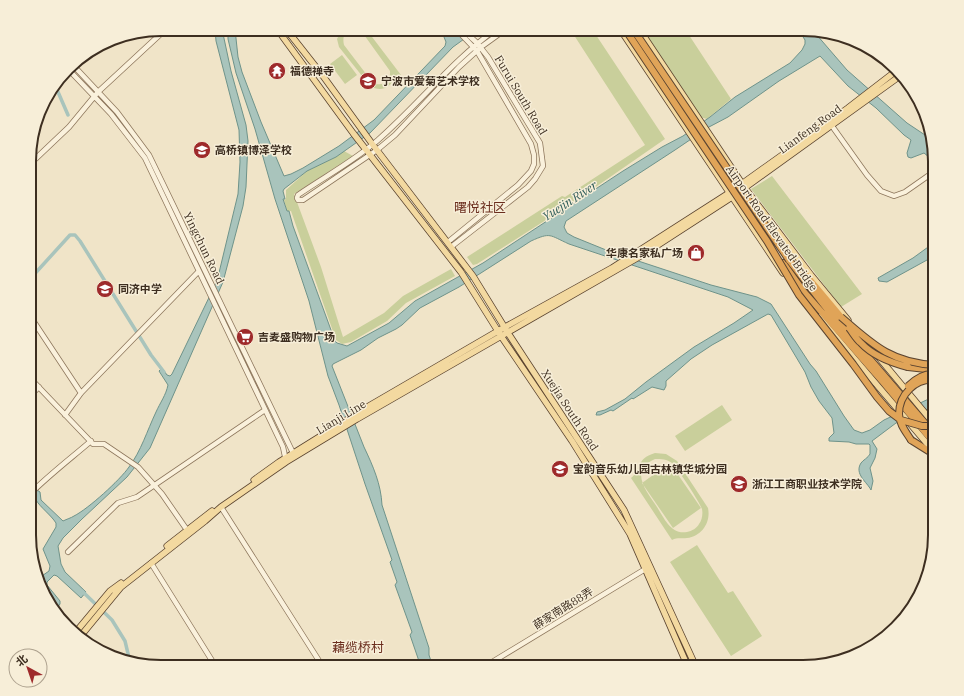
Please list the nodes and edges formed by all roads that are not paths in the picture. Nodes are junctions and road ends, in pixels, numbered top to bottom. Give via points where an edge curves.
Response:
1 (158, 36) edge
2 (282, 36) edge
3 (292, 36) edge
4 (467, 36) edge
5 (486, 36) edge
6 (497, 36) edge
7 (625, 36) edge
8 (630, 36) edge
9 (638, 36) edge
10 (644, 36) edge
11 (475, 44) junction
12 (479, 49) junction
13 (77, 69) edge
14 (72, 74) edge
15 (892, 74) edge
16 (896, 79) edge
17 (98, 92) junction
18 (95, 97) junction
19 (850, 109) junction
20 (832, 126) junction
21 (373, 145) junction
22 (366, 150) junction
23 (377, 150) junction
24 (370, 155) junction
25 (36, 158) edge
26 (928, 176) edge
27 (744, 186) junction
28 (731, 195) junction
29 (767, 241) junction
30 (449, 245) junction
31 (789, 260) junction
32 (199, 271) junction
33 (841, 317) junction
34 (36, 325) edge
35 (505, 327) junction
36 (508, 333) junction
37 (500, 334) junction
38 (928, 364) edge
39 (928, 369) edge
40 (928, 375) edge
41 (928, 379) edge
42 (36, 384) edge
43 (39, 387) junction
44 (36, 390) edge
45 (81, 393) junction
46 (901, 402) junction
47 (265, 410) junction
48 (922, 411) junction
49 (928, 414) edge
50 (66, 415) junction
51 (928, 418) edge
52 (928, 426) edge
53 (928, 427) edge
54 (928, 436) edge
55 (91, 441) junction
56 (928, 445) edge
57 (928, 449) edge
58 (294, 455) junction
59 (285, 460) junction
60 (154, 485) junction
61 (36, 488) edge
62 (221, 507) junction
63 (187, 530) junction
64 (68, 552) dead end
65 (152, 563) junction
66 (648, 567) junction
67 (79, 628) edge
68 (84, 633) edge
69 (212, 660) edge
70 (319, 660) edge
71 (495, 660) edge
72 (685, 660) edge
73 (693, 660) edge

1 - 17 street
2 - 22 main road
3 - 21 main road
4 - 11 street, Furui South Road
5 - 11 street
6 - 12 street
7 - 28 main road
8 - 29 highway, Airport Road Elevated Bridge, bridge
9 - 31 highway, Airport Road Elevated Bridge, bridge
10 - 27 main road
11 - 12 street, Furui South Road
11 - 21 street
12 - 23 street via 395,135
12 - 30 street, Furui South Road via 531,144 534,164 518,185
12 - 30 street, Furui South Road via 488,57 540,143 543,166 528,187
13 - 17 street, Yingchun Road
14 - 18 street, Yingchun Road
15 - 19 main road, Lianfeng Road
16 - 19 main road, Lianfeng Road
17 - 18 street
17 - 58 street, Yingchun Road via 117,112 149,155
18 - 25 street
18 - 32 street, Yingchun Road via 145,158
19 - 20 main road, Lianfeng Road
19 - 27 main road, Lianfeng Road
20 - 26 street via 881,191 894,196 905,192
20 - 27 main road, Lianfeng Road
21 - 22 street
21 - 23 main road
22 - 24 main road
22 - 24 street via 298,195 298,200 303,200
23 - 24 street
23 - 30 main road
24 - 37 main road, Xuejia South Road via 461,272
27 - 28 main road, Lianfeng Road
27 - 48 main road via 811,275
28 - 35 main road, Lianji Line via 620,263
28 - 36 main road, Lianji Line via 644,254
28 - 56 main road, bridge via 784,275
29 - 52 highway, bridge via 806,306 888,411 901,420
29 - 54 highway, Airport Road Elevated Bridge, bridge via 804,292
30 - 35 main road, Xuejia South Road via 473,276
31 - 33 highway via 805,274
31 - 53 highway, Airport Road Elevated Bridge, bridge via 827,309
32 - 45 street
32 - 47 street, Yingchun Road
33 - 38 highway, bridge via 889,355
33 - 39 highway, bridge via 861,344 888,361
34 - 45 street
35 - 36 main road, Xuejia South Road
35 - 37 main road, Lianji Line
36 - 37 main road, Lianji Line
36 - 66 main road, Xuejia South Road via 624,510
37 - 58 main road, Lianji Line
37 - 66 main road, Xuejia South Road via 572,441
40 - 46 highway, bridge via 911,383 903,391
41 - 46 highway, bridge via 912,386
42 - 43 street
43 - 44 street
43 - 50 street
45 - 50 street
46 - 57 highway, bridge via 899,415 903,429 911,440
47 - 59 street, Yingchun Road via 283,447
47 - 60 street
48 - 49 main road
48 - 51 main road
50 - 55 street
55 - 60 street via 93,444 104,444 131,462
55 - 61 street
58 - 59 main road, Lianji Line
59 - 62 main road, Lianji Line
59 - 63 main road, Lianji Line
60 - 63 street
60 - 64 street via 137,497 118,503
62 - 65 main road, Lianji Line
62 - 70 street
63 - 67 main road, Lianji Line via 110,591
65 - 68 main road, Lianji Line via 121,587
65 - 69 street
66 - 71 street, 薛家南路88弄
66 - 72 main road, Xuejia South Road
66 - 73 main road, Xuejia South Road

